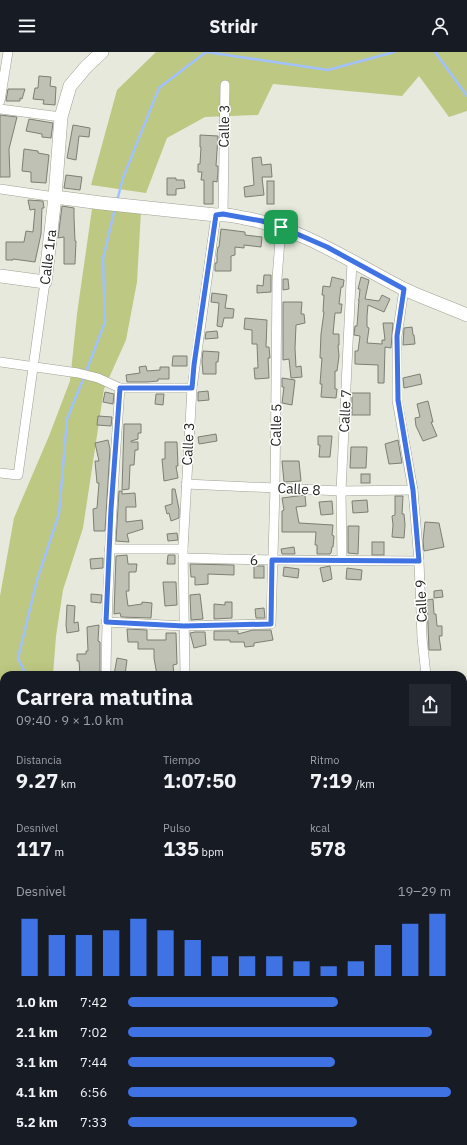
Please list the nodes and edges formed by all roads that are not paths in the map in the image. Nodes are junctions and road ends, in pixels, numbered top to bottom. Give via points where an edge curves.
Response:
1 (8, 52) edge
2 (102, 52) edge
3 (225, 85) dead end
4 (0, 101) edge
5 (0, 109) edge
6 (61, 117) junction
7 (0, 189) edge
8 (55, 197) junction
9 (220, 215) junction
10 (281, 227) junction
11 (352, 261) junction
12 (0, 276) edge
13 (45, 282) junction
14 (404, 289) junction
15 (467, 315) edge
16 (0, 362) edge
17 (33, 367) junction
18 (120, 388) junction
19 (192, 388) junction
20 (0, 473) edge
21 (186, 484) junction
22 (275, 487) junction
23 (413, 490) junction
24 (341, 491) junction
25 (109, 549) junction
26 (184, 554) junction
27 (272, 560) junction
28 (342, 560) junction
29 (419, 561) junction
30 (106, 622) junction
31 (184, 626) junction
32 (106, 671) edge
33 (185, 671) edge
34 (426, 671) edge

1 - 4 street
2 - 6 street, Calle 1ra via 70,86
3 - 9 street, Calle 3
5 - 6 street
6 - 8 street, Calle 1ra
7 - 8 street
8 - 9 street
8 - 13 street, Calle 1ra
9 - 10 street via 262,221
9 - 19 street, Calle 3
10 - 11 street
10 - 22 street, Calle 5 via 277,279
11 - 14 street
11 - 24 street, Calle 7
12 - 13 street
13 - 17 street, Calle 1ra
14 - 15 street
14 - 23 street, Calle 9 via 397,336 398,400
16 - 17 street
17 - 18 street via 78,373 98,378
17 - 20 street, Calle 1ra via 18,475
18 - 19 street
18 - 25 street
19 - 21 street, Calle 3
21 - 22 street, Calle 8
21 - 26 street, Calle 3
22 - 24 street, Calle 8
22 - 27 street, Calle 5
23 - 24 street, Calle 8
23 - 29 street, Calle 9
24 - 28 street, Calle 7
25 - 26 street, 6
25 - 30 street
26 - 27 street, 6
26 - 31 street, Calle 3
27 - 28 street, 6
27 - 31 street, Calle 5 via 271,624
28 - 29 street, 6
29 - 34 street, Calle 9
30 - 31 street
30 - 32 street
31 - 33 street, Calle 3

